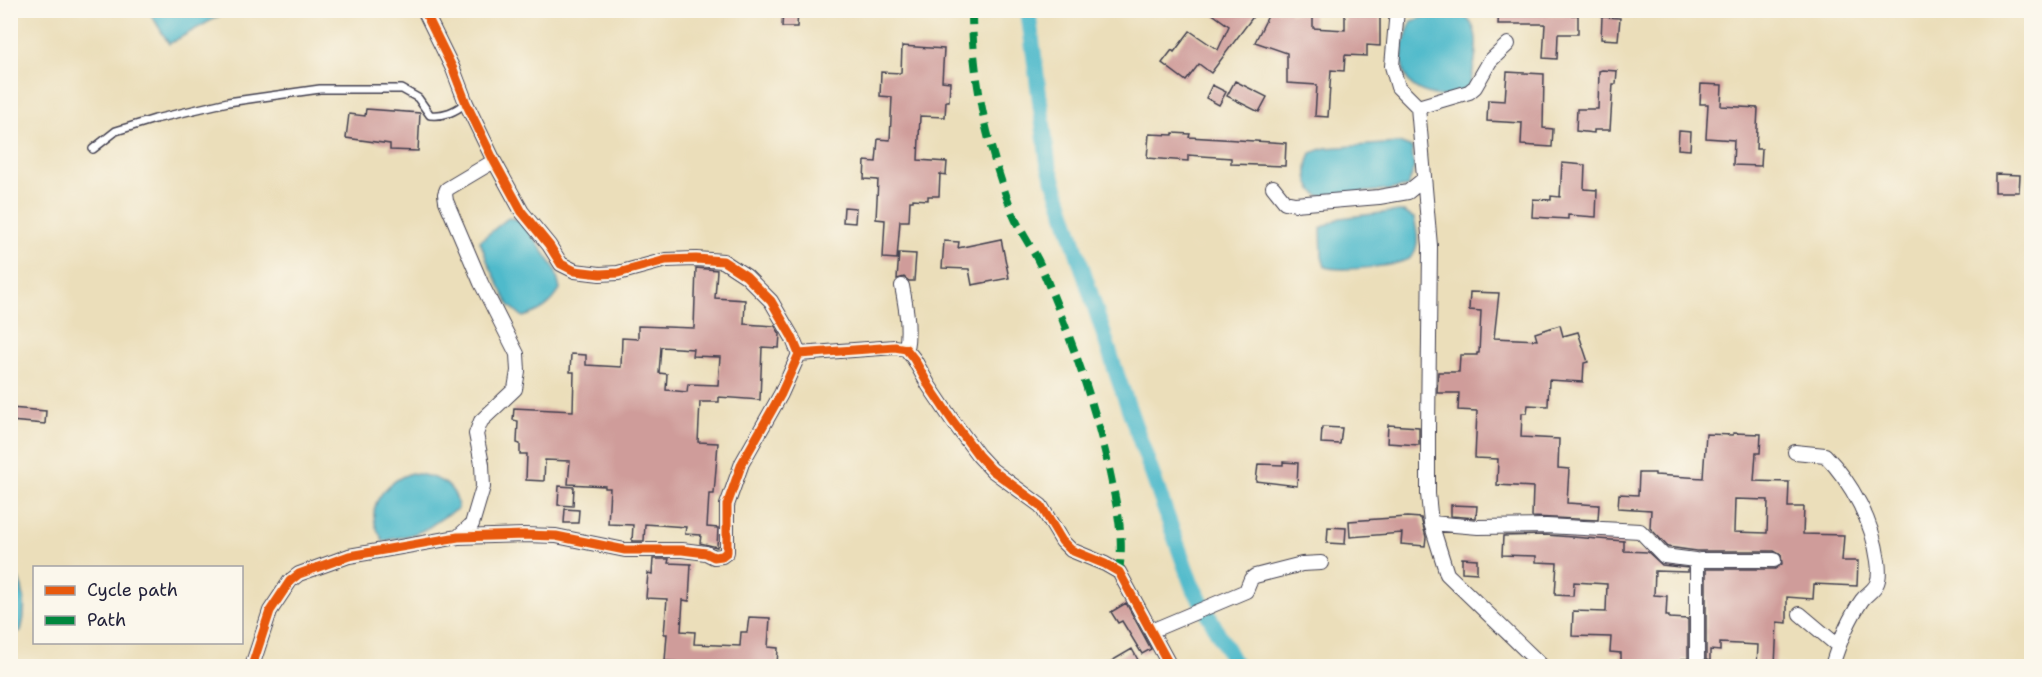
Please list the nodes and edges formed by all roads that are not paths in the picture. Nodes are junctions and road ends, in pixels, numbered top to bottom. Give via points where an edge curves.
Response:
1 (424, 10) edge
2 (1397, 10) edge
3 (1508, 44) dead end
4 (466, 103) junction
5 (1418, 107) junction
6 (93, 149) dead end
7 (494, 161) junction
8 (1424, 179) junction
9 (1273, 187) dead end
10 (902, 286) dead end
11 (906, 349) junction
12 (799, 354) junction
13 (1795, 453) dead end
14 (1431, 523) junction
15 (458, 537) junction
16 (1774, 560) dead end
17 (1321, 563) dead end
18 (1697, 563) junction
19 (1800, 614) dead end
20 (1155, 629) junction
21 (1838, 646) junction
22 (252, 666) edge
23 (1170, 666) edge
24 (1542, 666) edge
25 (1695, 666) edge
26 (1832, 666) edge

1 - 4 street
2 - 5 street via 1392,66 1398,87
3 - 5 street via 1490,61 1469,92
4 - 6 lane via 443,116 430,115 418,98 402,89 320,89 228,102 154,119 116,131
4 - 7 street
5 - 8 street
7 - 12 street via 522,212 561,264 575,271 600,274 666,260 723,261 746,276 771,301
7 - 15 street via 447,189 445,194 481,283 517,354 518,371 515,389 481,421 476,434 483,487 472,524
8 - 9 street via 1408,192 1295,204 1285,202
8 - 14 street via 1430,246
10 - 11 street via 909,338
11 - 12 street
11 - 20 street via 978,455 1041,506 1071,550 1119,572
12 - 15 street via 742,463 727,505 727,552 722,556 682,550 625,550 556,536
13 - 21 street via 1825,455 1833,463 1859,501 1875,540 1880,574 1877,584 1863,597
14 - 18 street via 1640,531 1664,556
14 - 24 street via 1447,574
15 - 22 street via 349,556 299,574 270,611
16 - 18 street
17 - 20 street via 1255,576 1239,595
18 - 25 street
19 - 21 street
20 - 23 street
21 - 26 street

